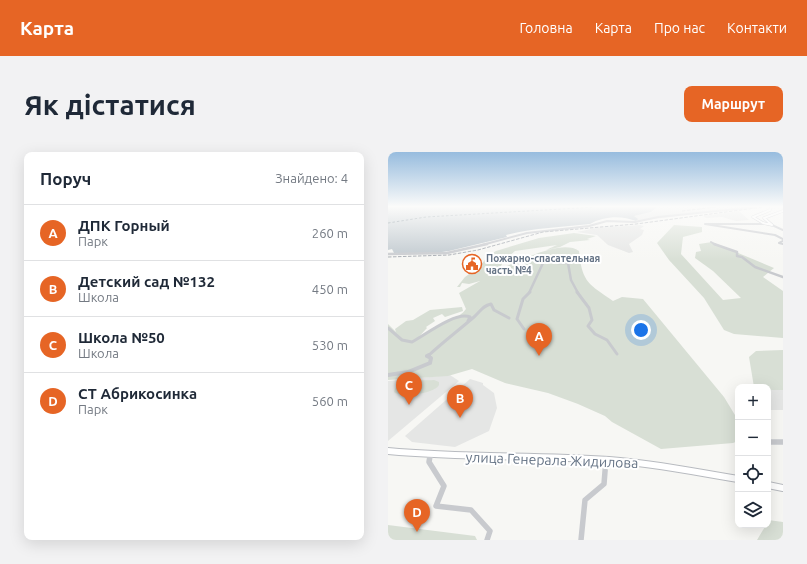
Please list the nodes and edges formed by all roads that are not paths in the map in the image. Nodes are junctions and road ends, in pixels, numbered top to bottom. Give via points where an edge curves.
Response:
1 (592, 225) edge
2 (712, 225) edge
3 (772, 225) edge
4 (783, 230) edge
5 (783, 241) edge
6 (711, 242) dead end
7 (388, 254) edge
8 (551, 258) dead end
9 (558, 263) dead end
10 (783, 277) edge
11 (509, 318) dead end
12 (466, 323) junction
13 (388, 328) edge
14 (524, 329) dead end
15 (617, 354) dead end
16 (388, 375) edge
17 (771, 442) edge
18 (783, 442) edge
19 (388, 451) edge
20 (430, 456) junction
21 (606, 460) junction
22 (735, 479) edge
23 (771, 486) edge
24 (783, 488) edge
25 (487, 540) edge
26 (581, 540) edge

1 - 7 street via 530,232 447,253
2 - 5 street via 775,235
3 - 4 street
6 - 10 street via 722,248 734,250 737,256 755,267
8 - 14 street via 543,263 529,294 522,299 517,319
9 - 15 street via 568,263 575,290 591,312 592,320 588,326 595,334 608,340
11 - 12 street via 495,311 489,303
12 - 13 street via 469,316 461,316 432,329 412,342 402,340
12 - 16 street via 427,356 432,358 430,363 408,372
17 - 18 street
19 - 20 main road, улица Генерала Жидилова
20 - 21 main road, улица Генерала Жидилова
20 - 25 street via 429,462 444,486 436,506 471,510 490,531
21 - 22 main road, улица Генерала Жидилова
21 - 26 street via 604,484 585,500
23 - 24 main road

